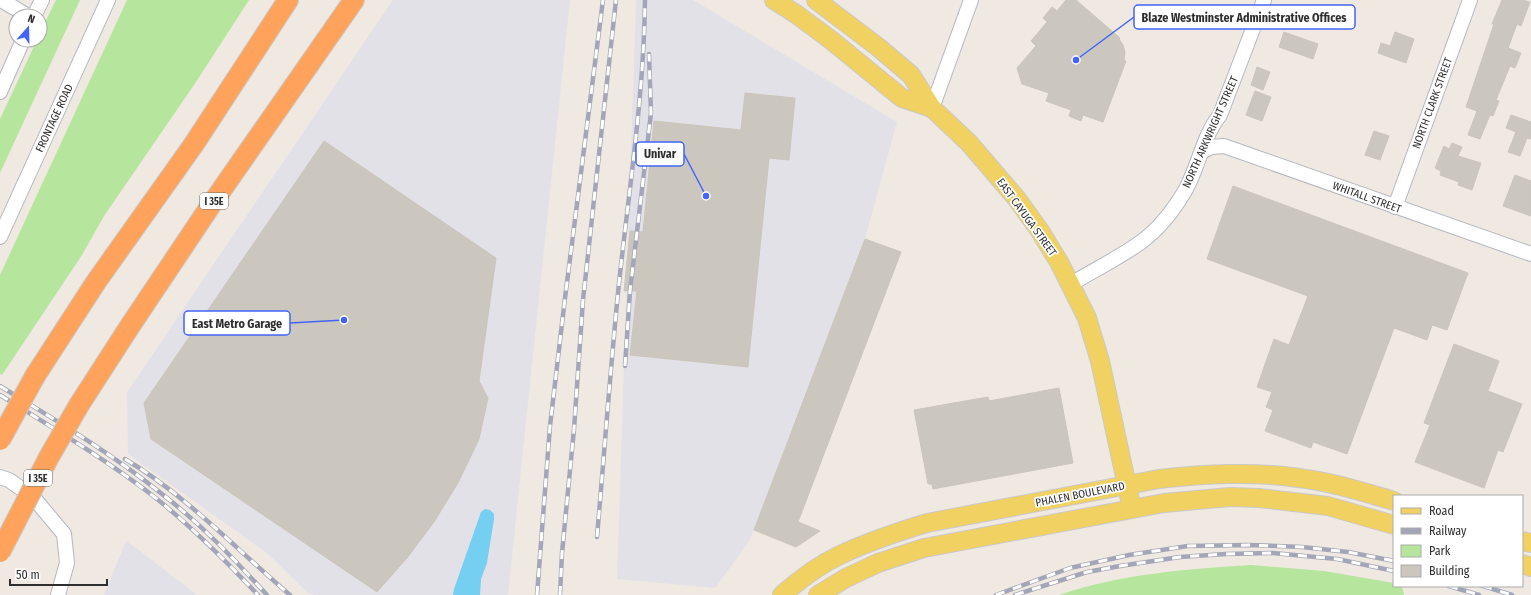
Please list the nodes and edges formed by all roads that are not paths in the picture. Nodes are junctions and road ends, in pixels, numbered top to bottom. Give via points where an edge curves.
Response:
1 (1, 0) edge
2 (108, 0) edge
3 (288, 0) edge
4 (354, 0) edge
5 (774, 0) edge
6 (816, 0) edge
7 (971, 0) edge
8 (1264, 0) edge
9 (1470, 0) edge
10 (14, 8) edge
11 (19, 48) edge
12 (0, 92) edge
13 (932, 108) junction
14 (1203, 151) junction
15 (1395, 207) junction
16 (0, 237) edge
17 (1531, 254) edge
18 (1070, 284) junction
19 (0, 440) edge
20 (0, 477) edge
21 (1127, 486) junction
22 (1393, 501) edge
23 (1132, 509) junction
24 (1393, 525) edge
25 (0, 552) edge
26 (58, 595) edge
27 (782, 595) edge
28 (818, 595) edge

1 - 10 street
2 - 16 street, FRONTAGE ROAD
3 - 19 highway, bridge via 194,144 96,282 35,376
4 - 25 highway, I 35E, bridge via 211,205 79,405
5 - 13 main road, EAST CAYUGA STREET via 831,40 902,98
6 - 13 main road, EAST CAYUGA STREET via 911,75
7 - 13 street
8 - 14 street, NORTH ARKWRIGHT STREET via 1220,115 1210,130
9 - 15 street, NORTH CLARK STREET
11 - 12 street
13 - 18 main road, EAST CAYUGA STREET via 969,143 1017,199 1060,262
14 - 15 street, WHITALL STREET via 1211,147 1224,146
14 - 18 street, NORTH ARKWRIGHT STREET via 1186,189 1160,224 1142,242
15 - 17 street, WHITALL STREET
18 - 21 main road, EAST CAYUGA STREET via 1087,318 1100,361
20 - 26 street via 9,480 33,497 64,534 67,563
21 - 22 main road, PHALEN BOULEVARD via 1197,475 1261,474 1335,484
21 - 23 main road, EAST CAYUGA STREET
21 - 27 main road, PHALEN BOULEVARD via 926,523 894,532 839,555
23 - 24 main road via 1199,499 1259,498 1328,506
23 - 28 main road via 924,548 878,563

